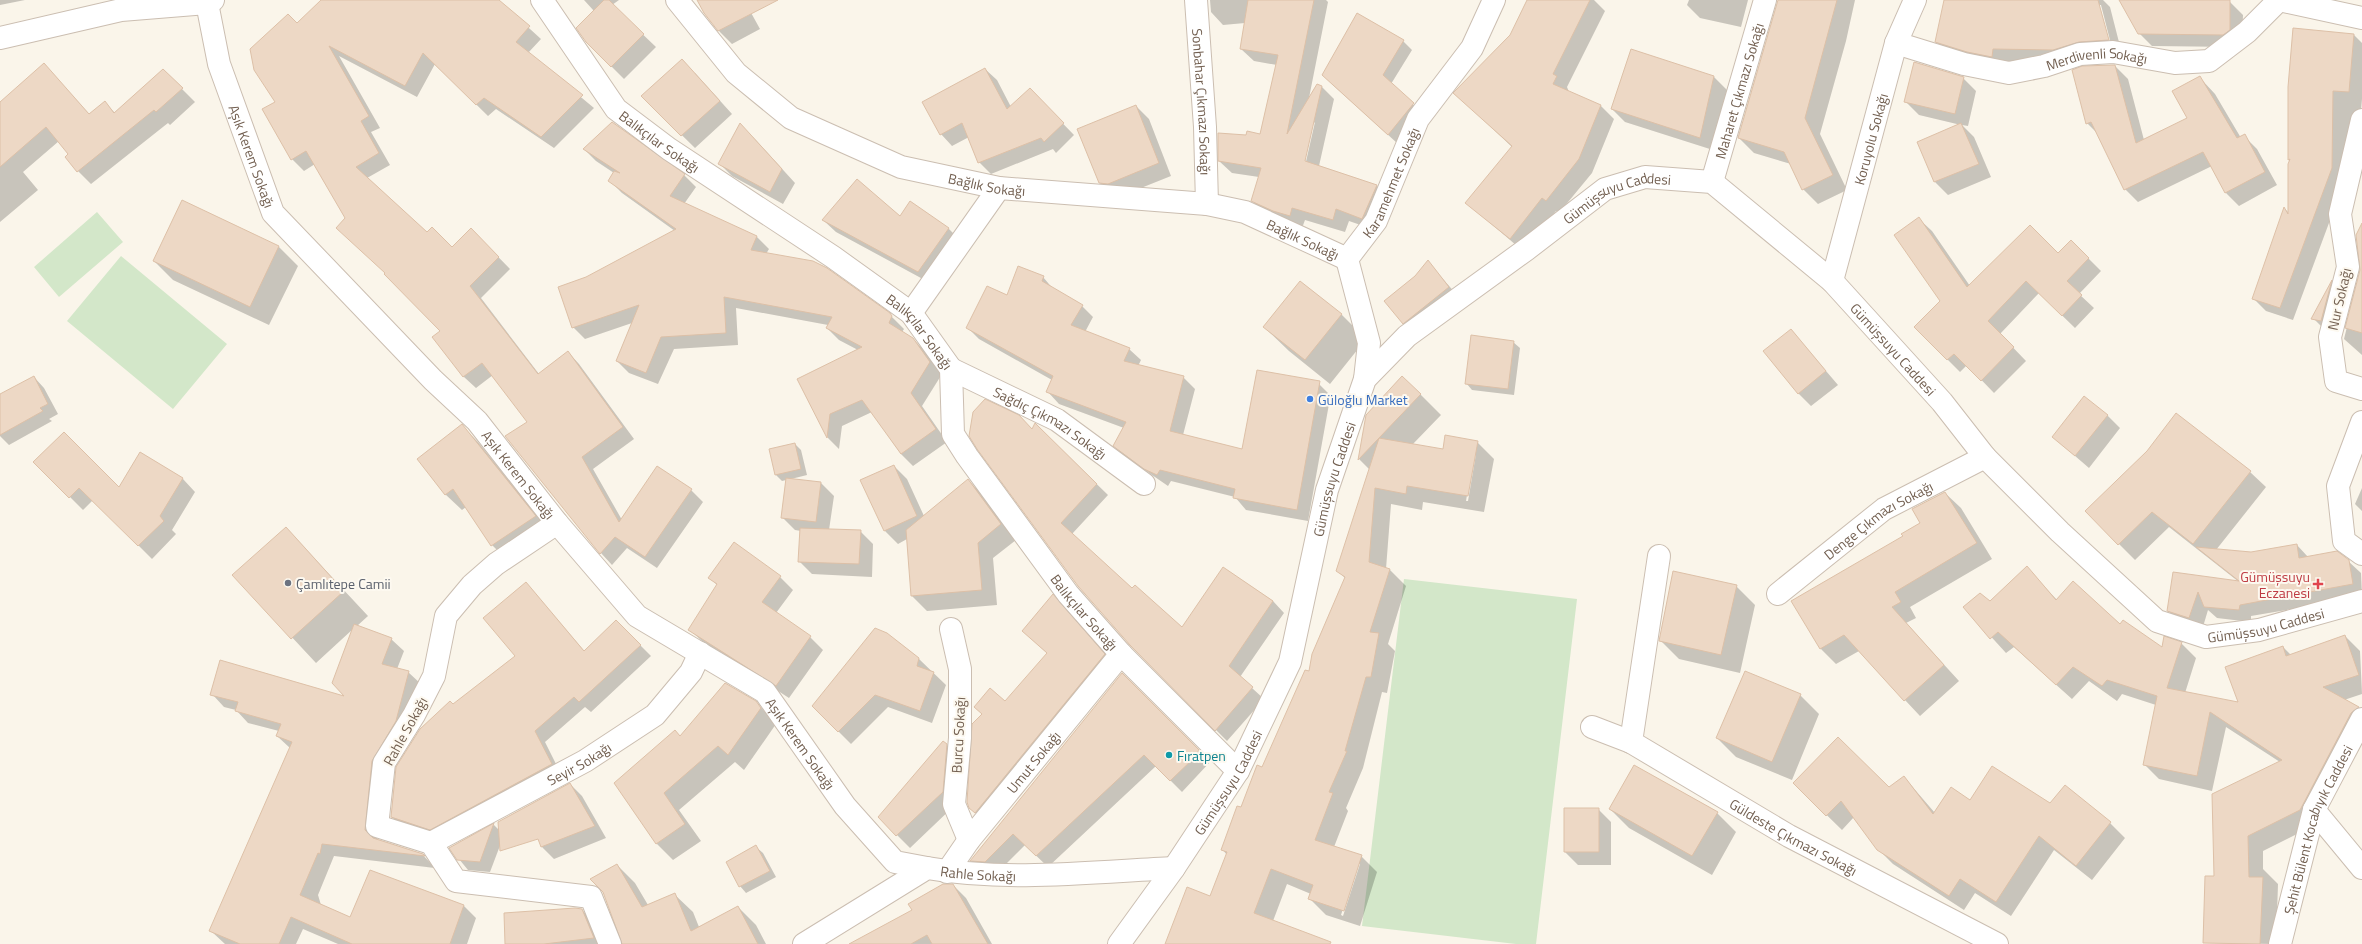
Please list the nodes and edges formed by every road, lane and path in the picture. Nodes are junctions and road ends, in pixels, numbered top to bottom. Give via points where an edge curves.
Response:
1 (542, 0) edge
2 (677, 0) edge
3 (1196, 0) edge
4 (1494, 0) edge
5 (1765, 0) edge
6 (1915, 0) edge
7 (2279, 0) edge
8 (210, 2) edge
9 (2362, 18) edge
10 (0, 38) edge
11 (1896, 43) junction
12 (2362, 120) edge
13 (1712, 182) junction
14 (999, 188) junction
15 (1207, 204) junction
16 (1347, 259) junction
17 (1832, 281) junction
18 (911, 313) junction
19 (951, 369) junction
20 (1365, 379) junction
21 (2362, 389) edge
22 (2362, 422) edge
23 (1985, 457) junction
24 (1144, 484) dead end
25 (557, 523) junction
26 (2362, 554) edge
27 (1659, 556) dead end
28 (1778, 594) dead end
29 (2362, 601) edge
30 (952, 628) dead end
31 (700, 653) junction
32 (1120, 654) junction
33 (2362, 719) edge
34 (1592, 727) dead end
35 (1631, 742) junction
36 (1238, 771) junction
37 (2314, 810) junction
38 (969, 840) junction
39 (431, 843) junction
40 (1174, 868) junction
41 (2362, 868) edge
42 (937, 870) junction
43 (610, 944) edge
44 (804, 944) edge
45 (1119, 944) edge
46 (1997, 944) edge
47 (2280, 944) edge

1 - 18 street, Balıkçılar Sokağı via 616,109 669,150 833,257
2 - 14 street, Bağlık Sokağı via 736,73 791,118 901,167
3 - 15 street, Sonbahar Çıkmazı Sokağı via 1205,127
4 - 16 street, Karamehmet Sokağı via 1472,48 1418,119 1376,221
5 - 13 street, Maharet Çıkmazı Sokağı
6 - 11 street, Koruyolu Sokağı
7 - 9 street
7 - 11 street, Merdivenli Sokağı via 2247,32 2209,61 2175,63 2113,52 2080,54 2044,66 2009,73 1964,64
8 - 10 street via 122,10
8 - 25 street, Aşık Kerem Sokağı via 219,64 273,213 433,380 477,421
11 - 17 street, Koruyolu Sokağı
12 - 21 street, Nur Sokağı via 2340,214 2348,267 2330,337 2336,381
13 - 17 street, Gümüşsuyu Caddesi
13 - 20 street, Gümüşsuyu Caddesi via 1645,177 1605,189 1527,250 1407,336
14 - 15 street, Bağlık Sokağı
14 - 18 street
15 - 16 street, Bağlık Sokağı via 1245,212
16 - 20 street via 1369,344
17 - 23 street, Gümüşsuyu Caddesi via 1942,402
18 - 19 street, Balıkçılar Sokağı
19 - 24 street, Sağdıç Çıkmazı Sokağı via 1057,420
19 - 32 street, Balıkçılar Sokağı via 953,434 1068,594
20 - 36 street, Gümüşsuyu Caddesi via 1327,490 1290,662
22 - 26 street via 2338,486 2344,541
23 - 28 street, Denge Çıkmazı Sokağı via 1884,508
23 - 29 street, Gümüşsuyu Caddesi via 2060,532 2157,621 2206,637 2259,630
25 - 31 street, Aşık Kerem Sokağı via 637,616
25 - 39 street, Rahle Sokağı via 496,564 472,586 446,616 434,676 414,715 384,763 377,826
27 - 35 street
30 - 38 street, Burcu Sokağı via 960,669 960,738 954,804
31 - 39 street, Seyir Sokağı via 691,672 655,715 585,761
31 - 42 street, Aşık Kerem Sokağı via 765,692 844,806 895,862
32 - 36 street, Balıkçılar Sokağı
32 - 38 street, Umut Sokağı
33 - 37 street, Şehit Bülent Kocabıyık Caddesi
34 - 35 street, Güldeste Çıkmazı Sokağı
35 - 46 street, Güldeste Çıkmazı Sokağı via 1789,836
36 - 40 street, Gümüşsuyu Caddesi
37 - 41 street
37 - 47 street, Şehit Bülent Kocabıyık Caddesi
38 - 42 street, Umut Sokağı
39 - 43 street via 456,882 591,898
40 - 42 street, Rahle Sokağı via 964,875
40 - 45 street, Gümüşsuyu Caddesi
42 - 44 street, Rahle Sokağı

